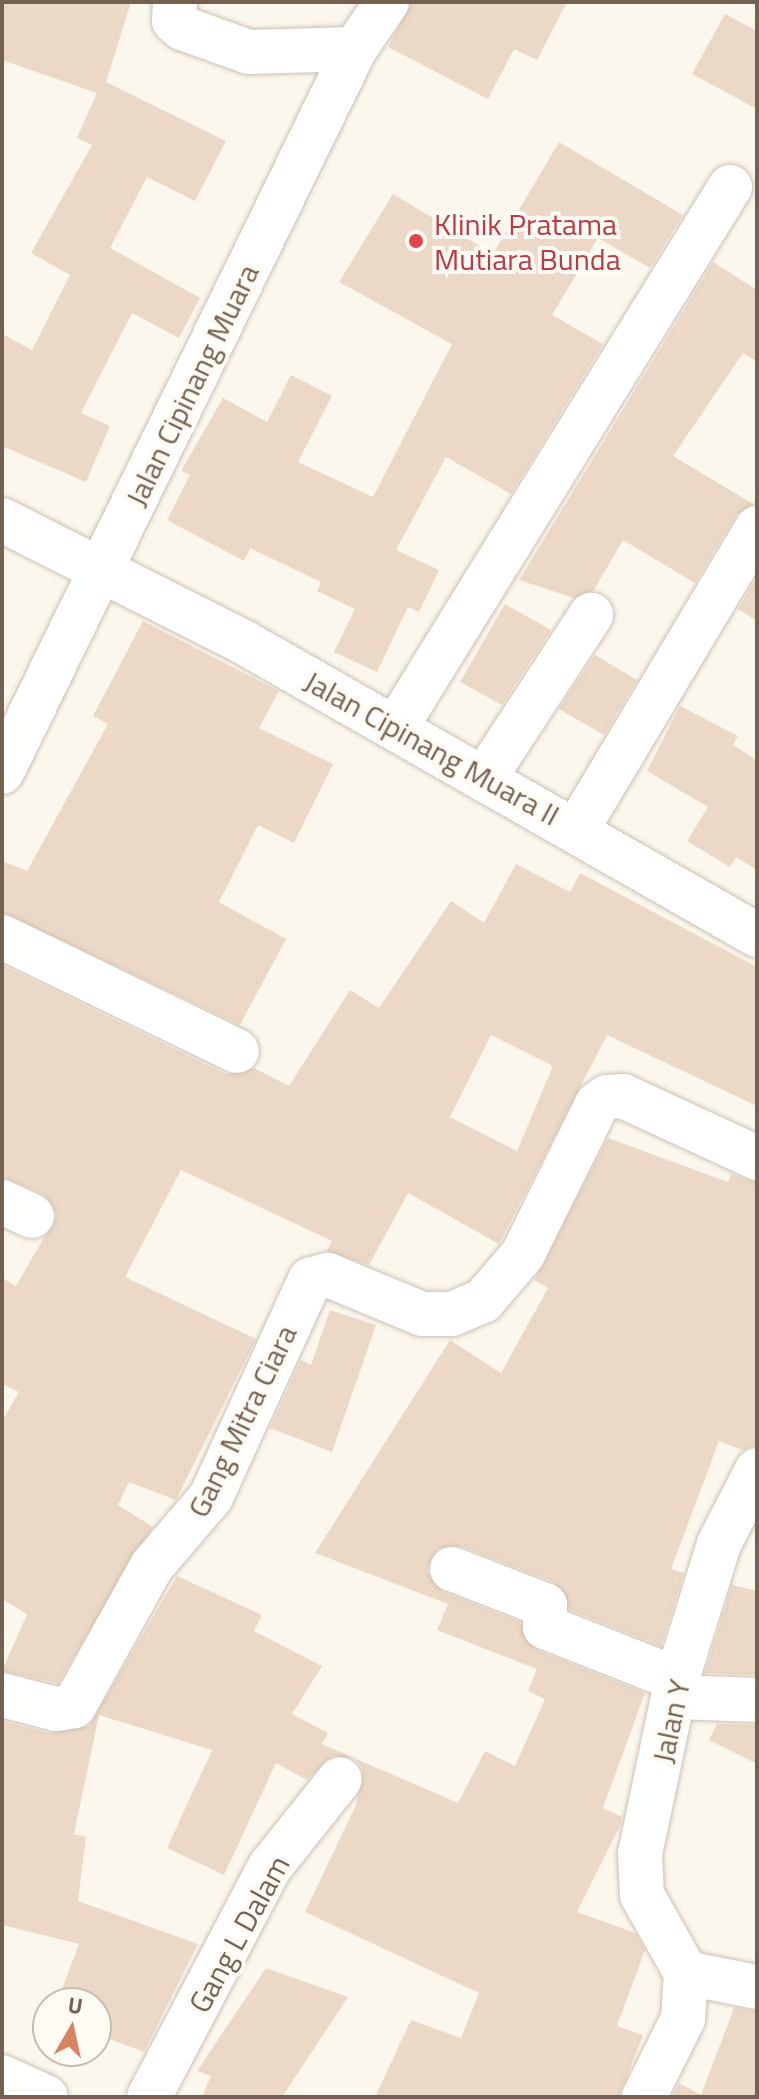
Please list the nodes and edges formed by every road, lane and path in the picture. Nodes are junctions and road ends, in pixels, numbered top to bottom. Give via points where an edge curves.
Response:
1 (175, 2) edge
2 (387, 2) edge
3 (355, 49) junction
4 (730, 187) dead end
5 (2, 520) edge
6 (757, 528) edge
7 (102, 570) junction
8 (591, 615) dead end
9 (396, 727) junction
10 (2, 772) edge
11 (485, 777) junction
12 (577, 829) junction
13 (757, 935) edge
14 (2, 937) edge
15 (237, 1051) dead end
16 (757, 1158) edge
17 (757, 1472) edge
18 (452, 1569) dead end
19 (677, 1688) junction
20 (2, 1695) edge
21 (757, 1700) edge
22 (340, 1779) dead end
23 (686, 1973) junction
24 (757, 1987) edge
25 (2, 2077) edge
26 (46, 2097) edge
27 (149, 2097) edge
28 (644, 2097) edge

1 - 3 street via 174,21 182,28 249,52
2 - 3 street, Jalan Cipinang Muara
3 - 7 street, Jalan Cipinang Muara
4 - 9 street
5 - 7 street, Jalan Cipinang Muara II
6 - 12 street
7 - 9 street, Jalan Cipinang Muara II
7 - 10 street, Jalan Cipinang Muara
8 - 11 street
9 - 11 street, Jalan Cipinang Muara II
11 - 12 street, Jalan Cipinang Muara II
12 - 13 street, Jalan Cipinang Muara II
14 - 15 street
16 - 20 street, Gang Mitra Ciara via 623,1096 607,1097 597,1104 523,1254 483,1301 452,1314 422,1314 319,1275 310,1280 211,1497 152,1566 74,1706 56,1709
17 - 19 street, Jalan Y via 719,1544
18 - 19 street via 545,1605 545,1627
19 - 21 street
19 - 23 street, Jalan Y via 640,1854 642,1895
22 - 27 street, Gang L Dalam via 270,1867
23 - 24 street
23 - 28 street via 683,2019
25 - 26 street

